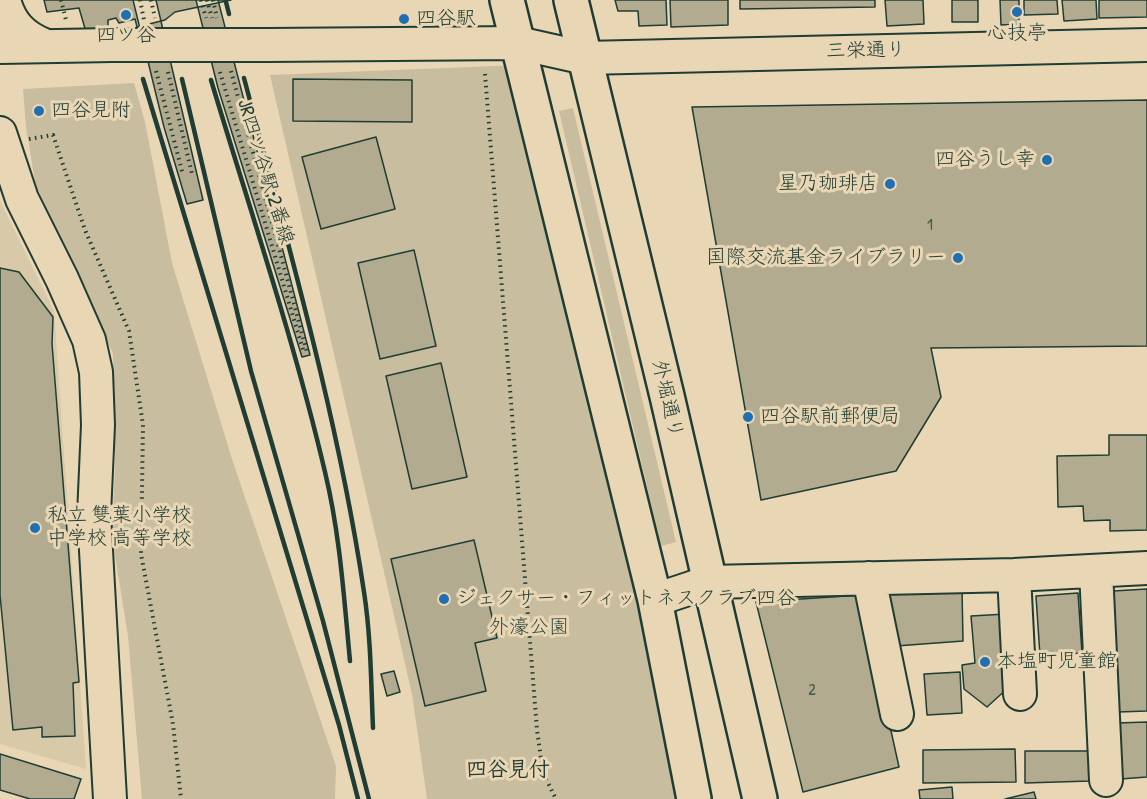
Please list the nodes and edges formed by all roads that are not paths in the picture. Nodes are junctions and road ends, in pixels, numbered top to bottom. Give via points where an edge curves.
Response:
1 (4, 0) edge
2 (507, 0) edge
3 (571, 0) edge
4 (518, 43) junction
5 (44, 45) junction
6 (1147, 45) edge
7 (0, 48) edge
8 (585, 58) junction
9 (10, 137) edge
10 (1147, 568) edge
11 (1096, 571) junction
12 (1014, 575) junction
13 (869, 578) junction
14 (709, 582) junction
15 (655, 600) junction
16 (1020, 694) dead end
17 (897, 714) dead end
18 (1106, 780) dead end
19 (110, 799) edge
20 (694, 799) edge
21 (760, 799) edge

1 - 5 street via 19,30
2 - 4 main road
3 - 8 main road, 外堀通り
4 - 5 street, 三栄通り, bridge
4 - 8 street, 三栄通り
4 - 15 main road
5 - 7 street, 三栄通り
6 - 8 street, 三栄通り
8 - 14 main road, 外堀通り
9 - 19 street via 22,199 89,340 96,372 94,515
10 - 11 street
11 - 12 street
11 - 18 street
12 - 13 street
12 - 16 street
13 - 14 street
13 - 17 street
14 - 15 street
14 - 21 main road, 外堀通り
15 - 20 main road

